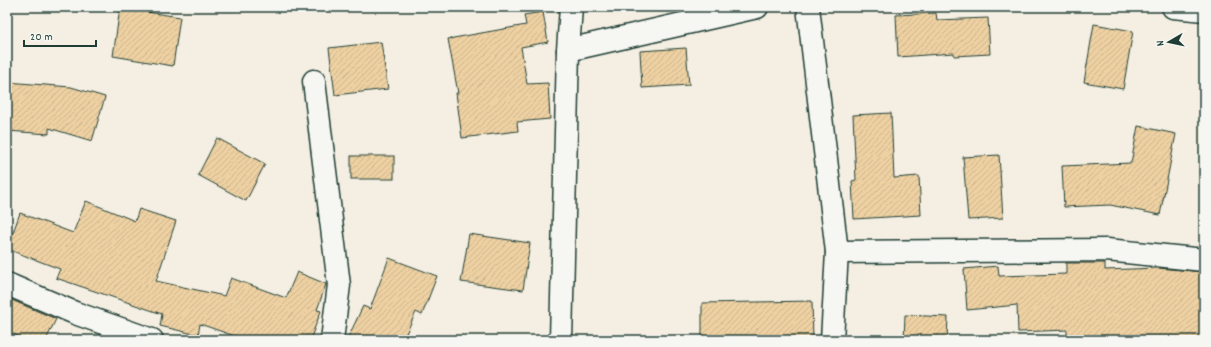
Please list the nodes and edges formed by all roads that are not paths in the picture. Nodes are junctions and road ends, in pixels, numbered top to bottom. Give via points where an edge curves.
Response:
1 (571, 7) edge
2 (757, 7) edge
3 (808, 7) edge
4 (1174, 7) edge
5 (1204, 10) edge
6 (568, 50) junction
7 (314, 81) dead end
8 (837, 252) junction
9 (1204, 260) edge
10 (7, 284) edge
11 (152, 340) edge
12 (332, 340) edge
13 (561, 340) edge
14 (832, 340) edge

1 - 6 street
2 - 6 street
3 - 8 street
4 - 5 street
6 - 13 street
7 - 12 street via 339,286
8 - 9 street via 1107,250
8 - 14 street
10 - 11 street via 75,313

